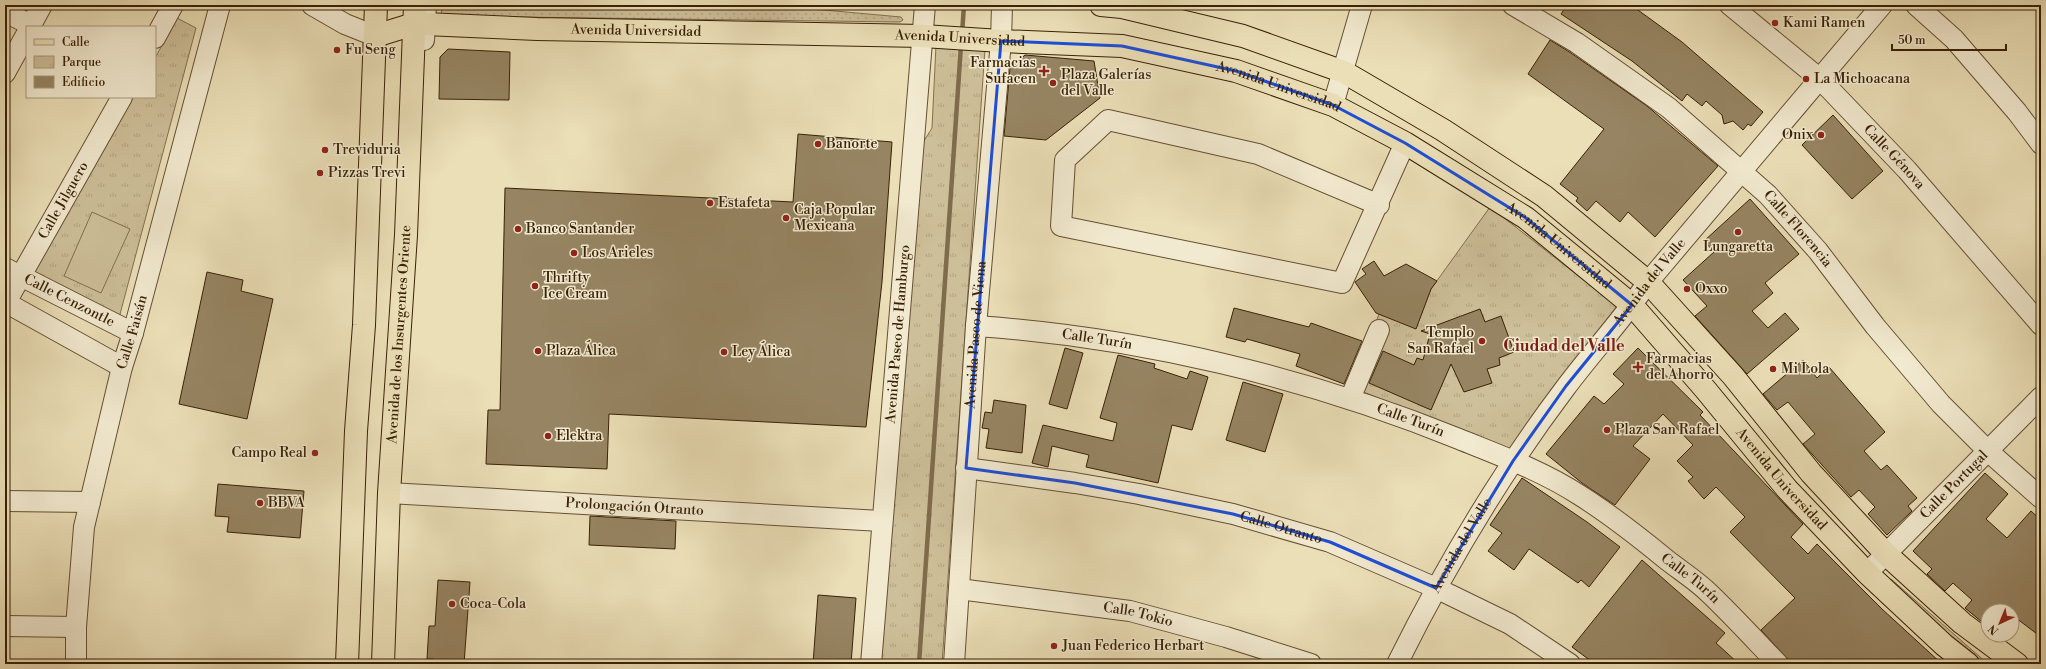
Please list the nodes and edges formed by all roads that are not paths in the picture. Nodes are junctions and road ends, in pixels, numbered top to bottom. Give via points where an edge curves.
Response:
1 (42, 5) edge
2 (174, 5) edge
3 (220, 5) edge
4 (312, 5) edge
5 (376, 5) edge
6 (925, 5) edge
7 (1002, 5) edge
8 (1101, 5) edge
9 (1362, 5) edge
10 (1513, 5) edge
11 (1730, 5) edge
12 (1882, 5) edge
13 (1916, 5) edge
14 (9, 14) edge
15 (421, 18) edge
16 (28, 26) edge
17 (22, 35) edge
18 (156, 36) edge
19 (375, 36) junction
20 (933, 37) junction
21 (990, 41) junction
22 (1344, 72) junction
23 (5, 73) edge
24 (1820, 80) junction
25 (121, 98) edge
26 (1333, 105) junction
27 (1405, 143) junction
28 (2041, 144) edge
29 (1742, 172) junction
30 (1379, 205) junction
31 (415, 252) dead end
32 (13, 272) edge
33 (1648, 282) junction
34 (5, 303) edge
35 (1632, 305) junction
36 (2041, 325) edge
37 (976, 326) junction
38 (1379, 330) dead end
39 (133, 333) junction
40 (122, 367) junction
41 (2041, 397) edge
42 (1350, 399) junction
43 (1989, 452) junction
44 (1513, 461) junction
45 (966, 468) junction
46 (389, 493) junction
47 (2041, 498) edge
48 (5, 501) edge
49 (90, 502) junction
50 (881, 521) junction
51 (1886, 554) junction
52 (1867, 572) junction
53 (1436, 588) junction
54 (959, 589) junction
55 (5, 626) edge
56 (76, 627) junction
57 (76, 664) edge
58 (347, 664) edge
59 (383, 664) edge
60 (870, 664) edge
61 (954, 664) edge
62 (1311, 664) edge
63 (1398, 664) edge
64 (1570, 664) edge
65 (1778, 664) edge
66 (1968, 664) edge
67 (2018, 664) edge

1 - 16 street
2 - 18 street
3 - 39 street, Calle Faisán
4 - 19 street via 345,24
5 - 19 main road
6 - 20 street, Avenida Paseo de Hamburgo
7 - 21 street, Avenida Paseo de Viena
8 - 22 main road, Avenida Universidad via 1122,7 1243,36
9 - 22 street
10 - 29 street, Calle Florencia via 1577,43 1669,108
11 - 24 street, Calle Génova
12 - 24 street, Avenida del Valle
13 - 28 street via 1954,39
14 - 17 street
15 - 19 main road, Avenida Universidad
15 - 20 main road, Avenida Universidad via 537,29
15 - 31 street, Avenida de los Insurgentes Oriente
15 - 46 main road, Avenida de los Insurgentes Oriente
17 - 23 street
19 - 58 main road
20 - 21 main road, Avenida Universidad
20 - 50 street, Avenida Paseo de Hamburgo
21 - 26 main road, Avenida Universidad via 1122,46 1236,71
21 - 37 street, Avenida Paseo de Viena
22 - 26 street
22 - 33 main road, Avenida Universidad via 1443,130 1544,196
24 - 29 street, Avenida del Valle
24 - 36 street, Calle Génova via 1907,170
25 - 32 street, Calle Jilguero
26 - 27 main road, Avenida Universidad
27 - 30 street
27 - 35 main road, Avenida Universidad via 1526,218
29 - 33 street, Avenida del Valle
29 - 43 street, Calle Florencia via 1768,195 1814,246 1875,326 1936,398
30 - 30 street via 1342,283 1061,226 1065,160 1108,120 1258,154
32 - 34 street, Calle Jilguero
32 - 39 street, Calle Cenzontle
33 - 35 street, Avenida del Valle
33 - 51 main road, Avenida Universidad via 1733,376 1811,473
34 - 40 street
35 - 44 street, Avenida del Valle via 1566,386
35 - 52 main road, Avenida Universidad via 1787,489
37 - 42 street, Calle Turín via 1064,334 1135,346 1255,372
37 - 45 street, Avenida Paseo de Viena
38 - 42 street
39 - 40 street, Calle Faisán
40 - 49 street, Calle Faisán
41 - 43 street, Calle Portugal
42 - 44 street, Calle Turín via 1435,429
43 - 47 street, Calle Florencia
43 - 51 street, Calle Portugal
44 - 53 street, Avenida del Valle
44 - 65 street, Calle Turín via 1580,495 1637,536 1708,592
45 - 53 street, Calle Otranto via 1082,484 1233,514 1330,542
45 - 54 street, Avenida Paseo de Viena
46 - 50 street, Prolongación Otranto
46 - 59 main road, Avenida de los Insurgentes Oriente
48 - 49 street
49 - 56 street, Calle Faisán via 84,527
50 - 60 street, Avenida Paseo de Hamburgo
51 - 52 street, Calle Portugal
51 - 67 main road, Avenida Universidad via 1962,623
52 - 66 main road, Avenida Universidad via 1944,645
53 - 63 street, Avenida del Valle
53 - 64 street, Calle Otranto via 1510,624
54 - 61 street, Avenida Paseo de Viena
54 - 62 street, Calle Tokio via 1130,611 1226,637
55 - 56 street
56 - 57 street, Calle Faisán

